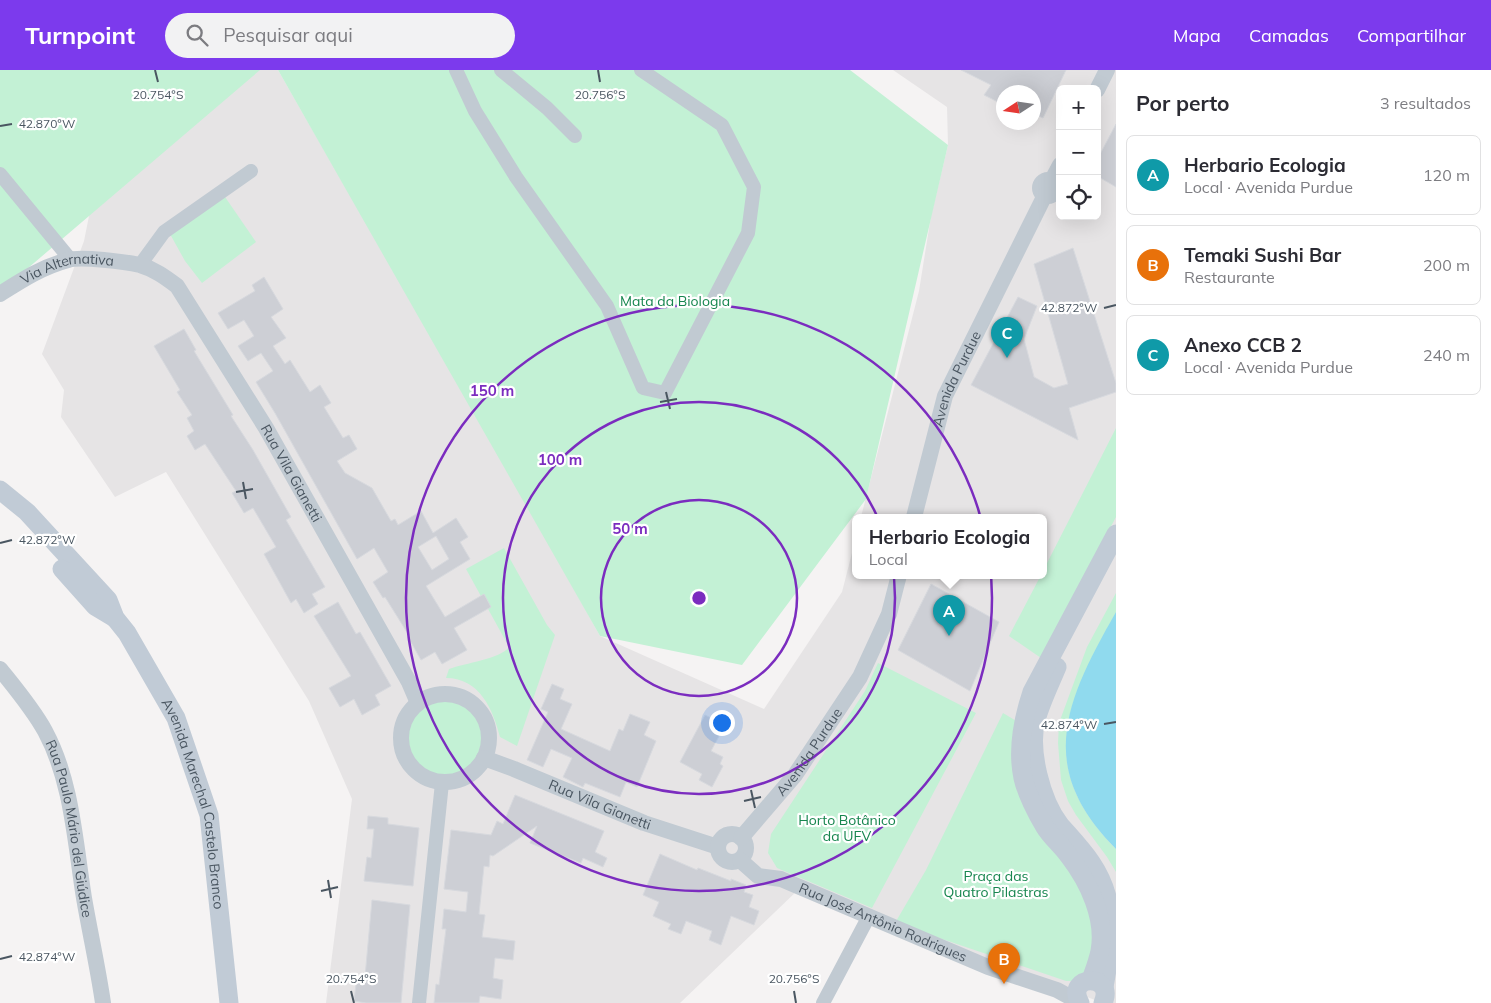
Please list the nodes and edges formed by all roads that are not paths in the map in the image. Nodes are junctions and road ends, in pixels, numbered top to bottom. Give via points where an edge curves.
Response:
1 (456, 70) edge
2 (501, 70) edge
3 (641, 70) edge
4 (1107, 70) edge
5 (1100, 85) edge
6 (575, 136) dead end
7 (251, 171) dead end
8 (1056, 172) edge
9 (0, 174) edge
10 (70, 259) junction
11 (140, 265) junction
12 (0, 294) edge
13 (0, 490) edge
14 (0, 506) edge
15 (915, 514) edge
16 (1116, 534) edge
17 (1116, 560) edge
18 (898, 579) edge
19 (115, 618) junction
20 (0, 669) edge
21 (418, 702) junction
22 (484, 758) junction
23 (442, 782) junction
24 (741, 838) junction
25 (718, 847) junction
26 (740, 860) junction
27 (870, 916) junction
28 (1095, 995) edge
29 (103, 1003) edge
30 (229, 1003) edge
31 (419, 1003) edge
32 (823, 1003) edge

1 - 3 street via 475,111 516,177 607,306 643,388 665,393 748,233 754,187 722,125
2 - 6 street
4 - 5 street
7 - 11 street via 164,232
8 - 15 street, Avenida Purdue via 945,396
9 - 10 street
10 - 11 street, Via Alternativa
10 - 12 street, Via Alternativa via 30,274
11 - 21 street, Rua Vila Gianetti via 160,274 180,291 266,428
13 - 19 main road, Avenida Marechal Castelo Branco via 27,512 108,600
14 - 19 main road, Avenida Marechal Castelo Branco via 31,533 95,606
16 - 28 main road via 1032,692 1024,717 1021,746 1023,778 1045,828 1070,856 1096,905 1100,952
17 - 28 main road via 1059,664 1036,721 1034,747 1046,800 1059,823 1094,864 1107,896 1112,918 1111,948
18 - 24 street, Avenida Purdue via 889,614 860,677 795,775
19 - 30 main road, Avenida Marechal Castelo Branco via 176,718 209,815
20 - 29 street, Rua Paulo Mário del Giúdice via 45,731 56,755 77,848
21 - 22 street via 444,693 471,702 487,725 489,739
21 - 23 street via 402,724 402,751 418,773 429,780
22 - 23 street via 474,772 464,778
22 - 25 street, Rua Vila Gianetti via 644,823
23 - 31 street
24 - 25 street via 733,834 725,836
24 - 26 street via 746,849
25 - 26 street via 720,856 727,862
26 - 27 street, Rua José Antônio Rodrigues via 758,876 781,879
27 - 28 street, Rua José Antônio Rodrigues via 988,966 1057,990
27 - 32 street

